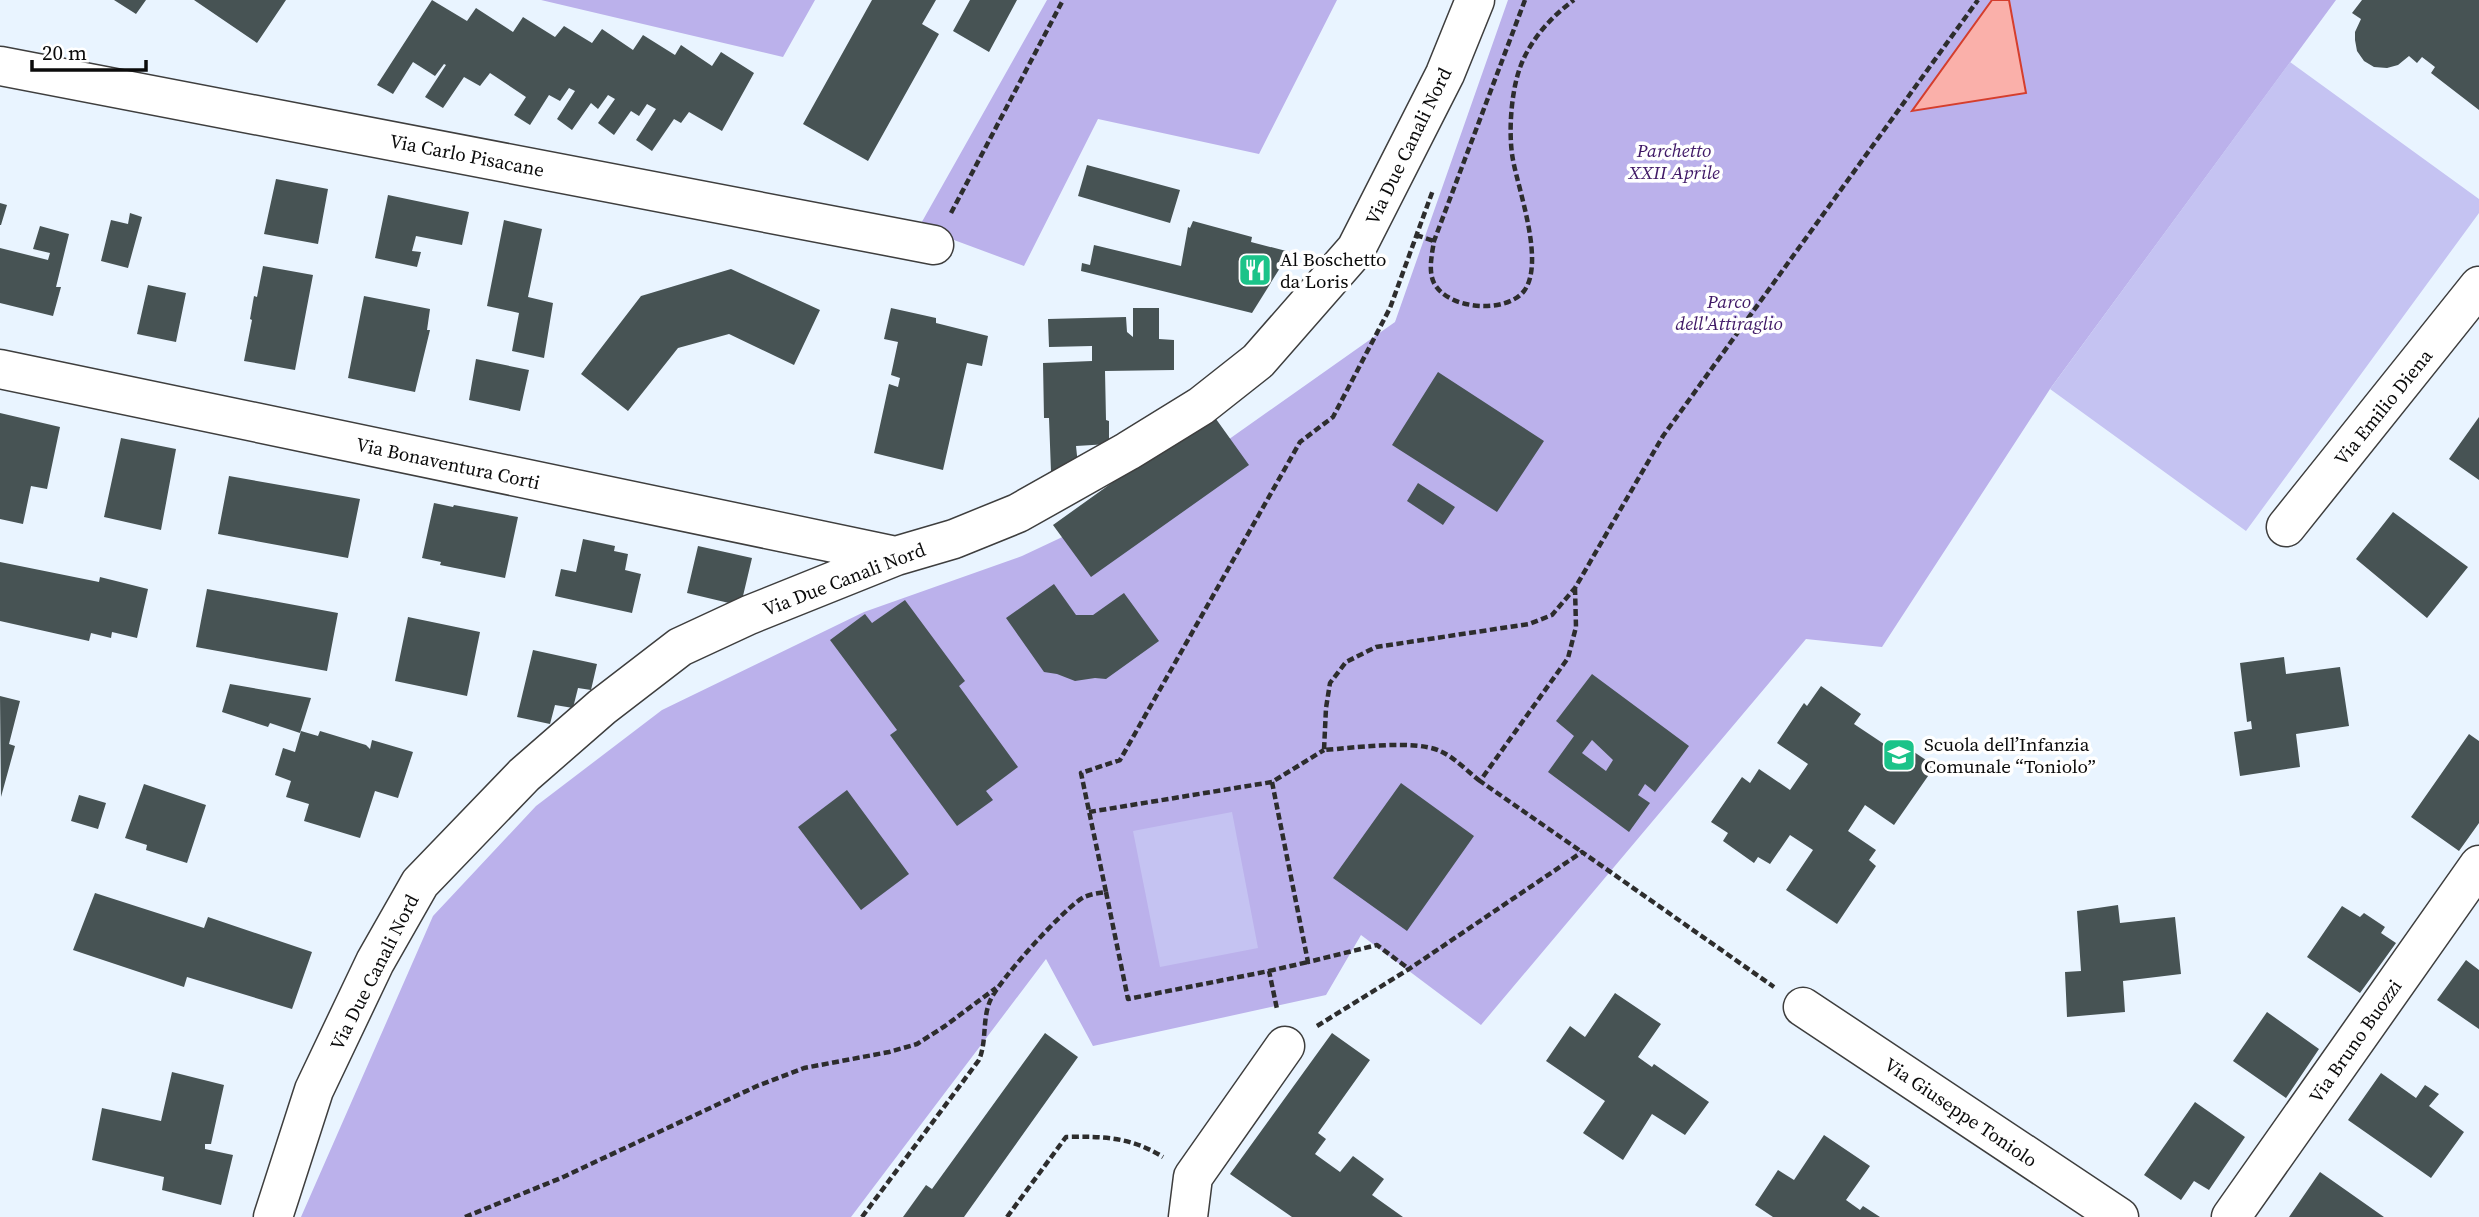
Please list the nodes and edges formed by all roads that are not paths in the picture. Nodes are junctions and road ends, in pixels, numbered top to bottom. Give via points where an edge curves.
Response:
1 (1475, 0) edge
2 (0, 66) edge
3 (934, 245) road end
4 (2479, 286) edge
5 (0, 369) edge
6 (2286, 527) dead end
7 (896, 556) junction
8 (2479, 865) edge
9 (1803, 1007) road end
10 (1285, 1046) road end
11 (273, 1217) edge
12 (1188, 1217) edge
13 (2119, 1217) edge
14 (2231, 1217) edge

1 - 7 street, Via Due Canali Nord via 1445,75 1356,249 1258,361 1191,412 1018,513
2 - 3 street, Via Carlo Pisacane
4 - 6 street, Via Emilio Diena
5 - 7 street, Via Bonaventura Corti
7 - 11 street, Via Due Canali Nord via 680,647 524,775 420,883 375,962 314,1090
8 - 14 street, Via Bruno Buozzi
9 - 13 street, Via Giuseppe Toniolo
10 - 12 street via 1193,1177

